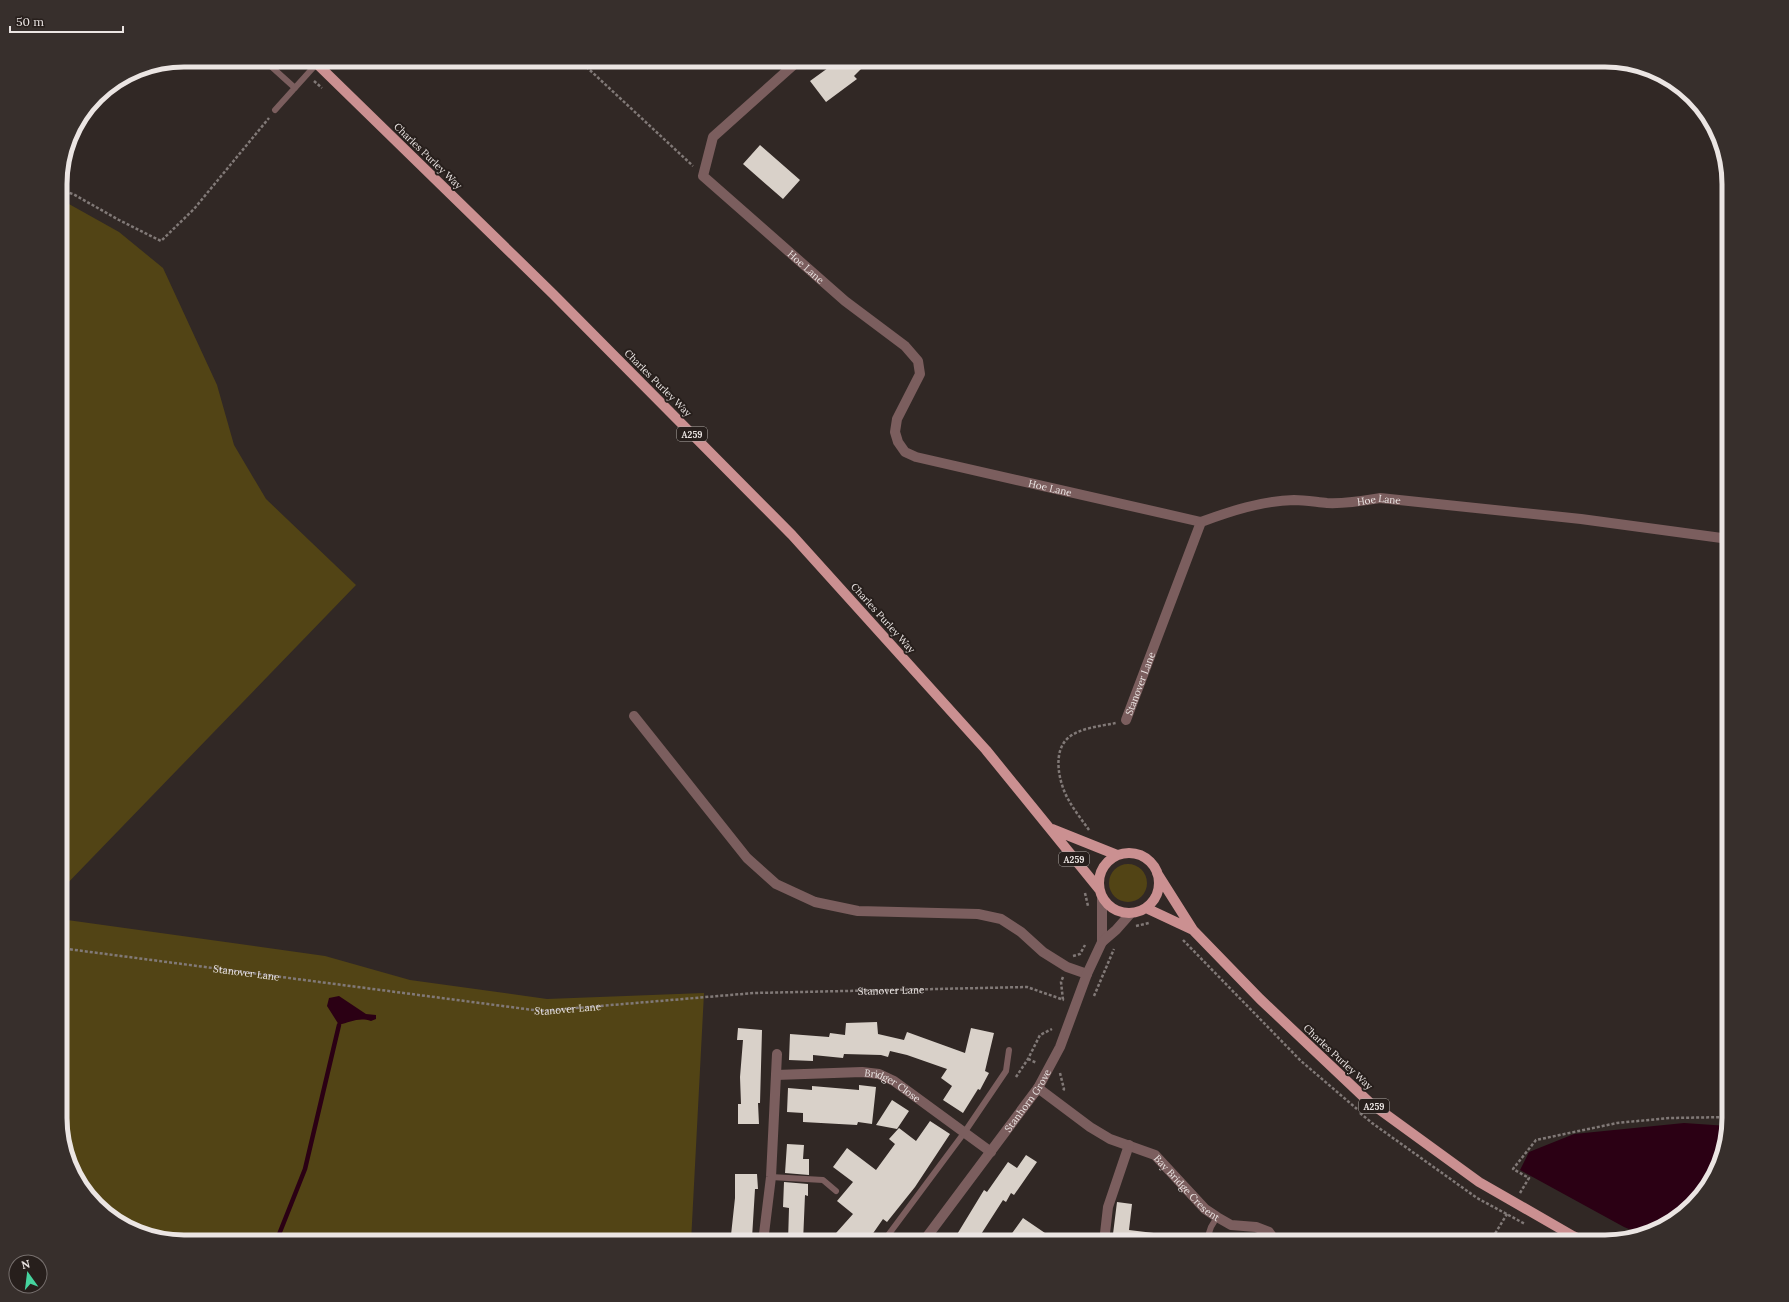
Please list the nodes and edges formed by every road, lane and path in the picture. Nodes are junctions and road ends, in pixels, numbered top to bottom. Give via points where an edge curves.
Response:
1 (272, 67) edge
2 (312, 67) edge
3 (322, 67) edge
4 (586, 67) edge
5 (791, 67) edge
6 (307, 74) junction
7 (295, 88) junction
8 (324, 90) dead end
9 (275, 110) joint
10 (703, 176) junction
11 (67, 192) edge
12 (1201, 522) junction
13 (1722, 538) edge
14 (634, 716) dead end
15 (1126, 720) joint
16 (1050, 829) junction
17 (1096, 847) junction
18 (1117, 855) junction
19 (1157, 873) junction
20 (1082, 887) dead end
21 (1100, 893) junction
22 (1089, 908) dead end
23 (1146, 908) junction
24 (1131, 913) junction
25 (1193, 930) junction
26 (1102, 942) junction
27 (1115, 946) dead end
28 (67, 949) edge
29 (1088, 974) junction
30 (1090, 1003) dead end
31 (1076, 1006) junction
32 (1009, 1050) dead end
33 (777, 1054) dead end
34 (776, 1075) junction
35 (1038, 1088) junction
36 (1722, 1117) edge
37 (964, 1133) junction
38 (1129, 1145) junction
39 (991, 1152) junction
40 (1514, 1169) dead end
41 (771, 1177) junction
42 (836, 1191) dead end
43 (1217, 1217) junction
44 (764, 1235) edge
45 (888, 1235) edge
46 (929, 1235) edge
47 (1105, 1235) edge
48 (1208, 1235) edge
49 (1271, 1235) edge
50 (1571, 1235) edge

1 - 7 lane
2 - 6 lane
3 - 16 main road, Charles Purley Way / A259 via 553,294 792,535 986,750
4 - 10 path
5 - 10 street via 713,138
6 - 7 lane
6 - 8 path
7 - 9 lane
9 - 11 path via 194,209 161,241
10 - 12 street, Hoe Lane via 845,301 904,346 918,361 920,374 896,419 896,437 905,452 924,459
12 - 13 street, Hoe Lane via 1238,508 1266,503 1294,500 1352,502 1380,498 1581,519
12 - 15 street, Stanover Lane
14 - 29 street via 747,858 776,884 815,902 858,912 978,914 1001,919 1021,932 1043,952 1067,967
15 - 17 path, Stanover Lane via 1082,731 1068,738 1060,755 1062,786 1068,800 1097,842
16 - 17 main road, Charles Purley Way / A259
16 - 21 main road, Charles Purley Way / A259
17 - 18 main road, Charles Purley Way / A259
18 - 19 main road via 1136,854 1145,858
18 - 21 main road via 1102,869 1098,879
19 - 23 main road via 1157,893 1153,902
19 - 25 main road, Charles Purley Way / A259
20 - 22 path
21 - 24 main road via 1114,910
21 - 26 street, Stanhorn Grove
23 - 24 main road
23 - 25 main road, Charles Purley Way / A259
24 - 26 street, Stanhorn Grove
25 - 50 main road, Charles Purley Way / A259 via 1266,1005 1369,1102 1479,1182
26 - 29 street, Stanhorn Grove
27 - 30 path
28 - 31 path, Stanover Lane via 541,1011 754,993 1027,987
29 - 31 street, Stanhorn Grove
31 - 35 street, Stanhorn Grove via 1060,1047
32 - 37 lane via 1006,1071
33 - 34 street
34 - 37 street, Bridger Close via 862,1072 879,1074 894,1081
34 - 41 street
35 - 38 street, Bay Bridge Cresent via 1090,1128 1110,1139
35 - 39 street, Stanhorn Grove
36 - 40 path via 1669,1118 1617,1123 1536,1140
37 - 39 street, Bridger Close
37 - 45 lane
38 - 43 street, Bay Bridge Cresent via 1154,1155 1205,1209
38 - 47 street via 1108,1207
39 - 46 street, Stanhorn Grove
41 - 42 lane via 824,1180
41 - 44 street
43 - 48 lane
43 - 49 street, Bay Bridge Cresent via 1230,1225 1256,1227

